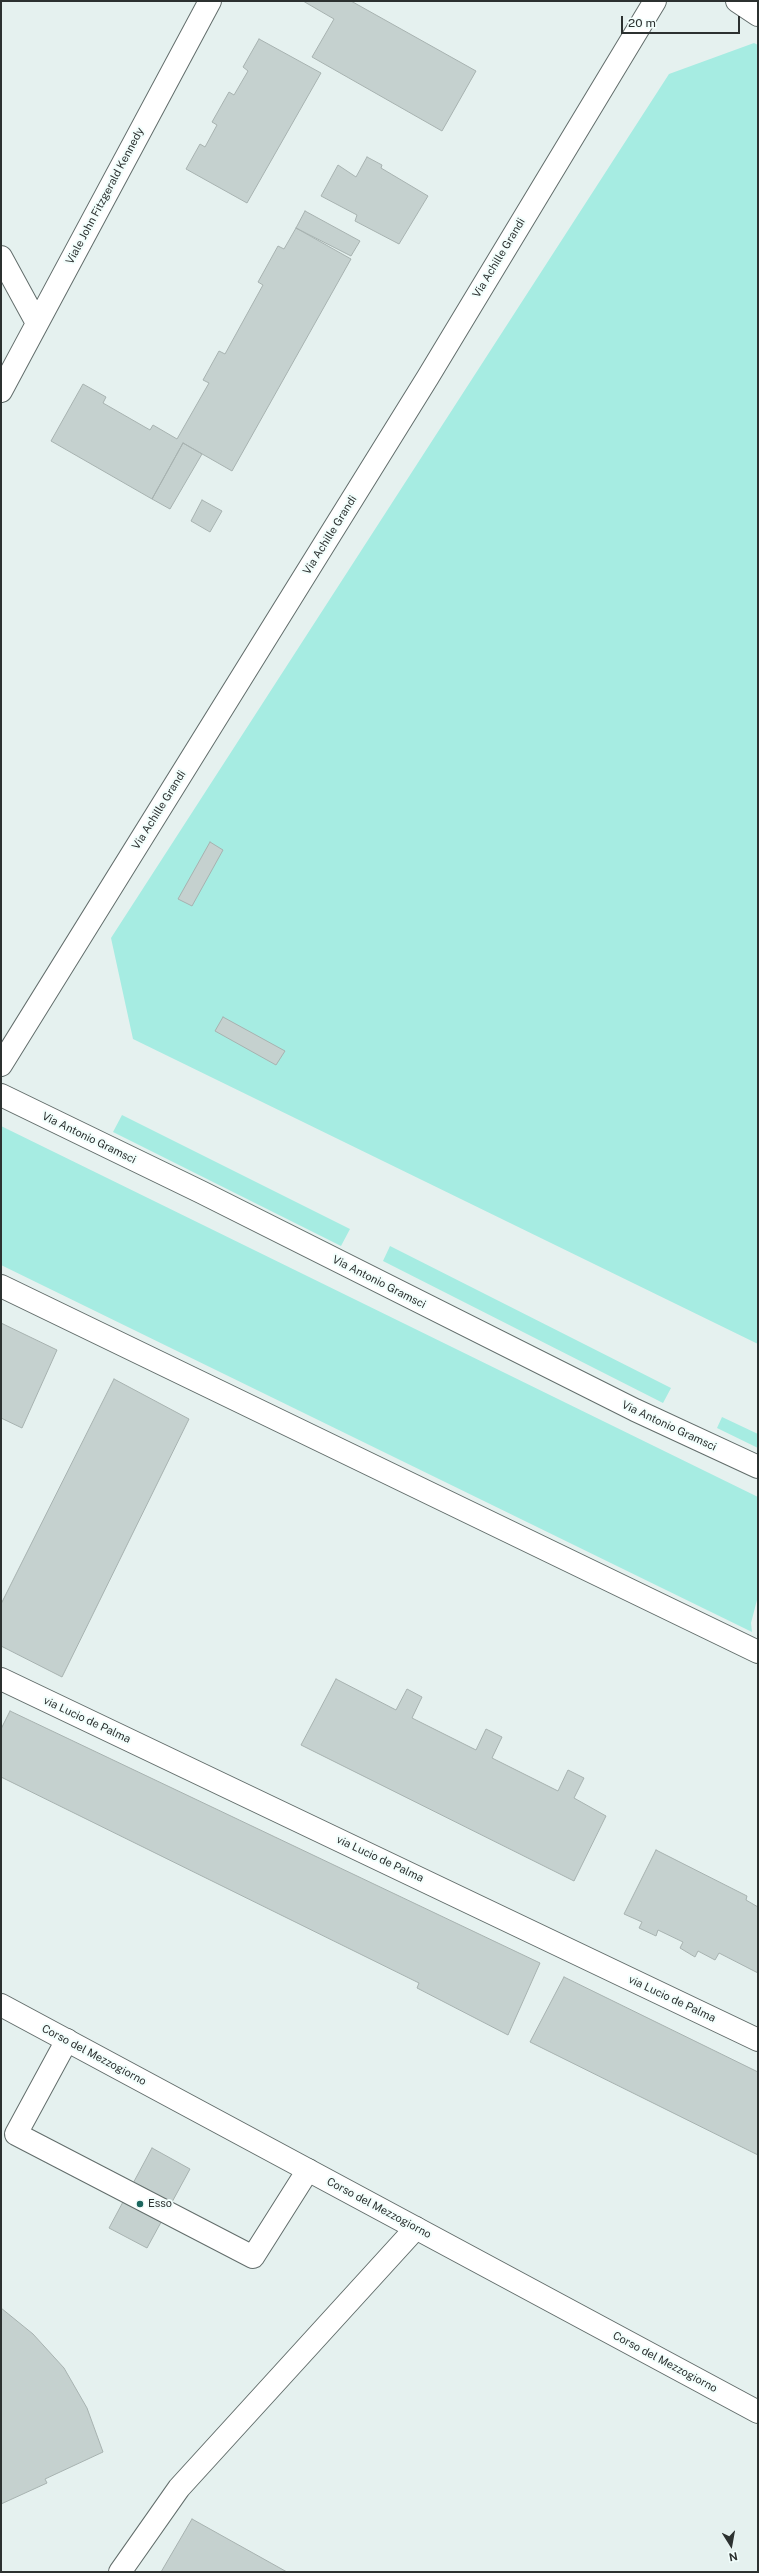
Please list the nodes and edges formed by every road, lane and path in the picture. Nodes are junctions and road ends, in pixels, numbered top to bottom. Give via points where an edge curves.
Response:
1 (210, 1) edge
2 (655, 1) edge
3 (737, 1) edge
4 (758, 15) edge
5 (1, 257) edge
6 (37, 323) junction
7 (1, 391) edge
8 (1, 1065) edge
9 (1, 1095) edge
10 (1, 1286) edge
11 (758, 1467) edge
12 (758, 1652) edge
13 (1, 1679) edge
14 (1, 2004) edge
15 (67, 2040) junction
16 (758, 2040) edge
17 (308, 2170) junction
18 (416, 2228) junction
19 (758, 2412) edge
20 (120, 2572) edge

1 - 6 street, Viale John Fitzgerald Kennedy
2 - 8 street, Via Achille Grandi via 428,377
3 - 4 street
5 - 6 street
6 - 7 street, Viale John Fitzgerald Kennedy
9 - 11 street, Via Antonio Gramsci via 208,1195 635,1410
10 - 12 street
13 - 16 street, via Lucio de Palma
14 - 15 street, Corso del Mezzogiorno
15 - 17 street, Corso del Mezzogiorno
15 - 17 street via 16,2134 253,2258
17 - 18 street, Corso del Mezzogiorno
18 - 19 street, Corso del Mezzogiorno
18 - 20 street via 179,2488

